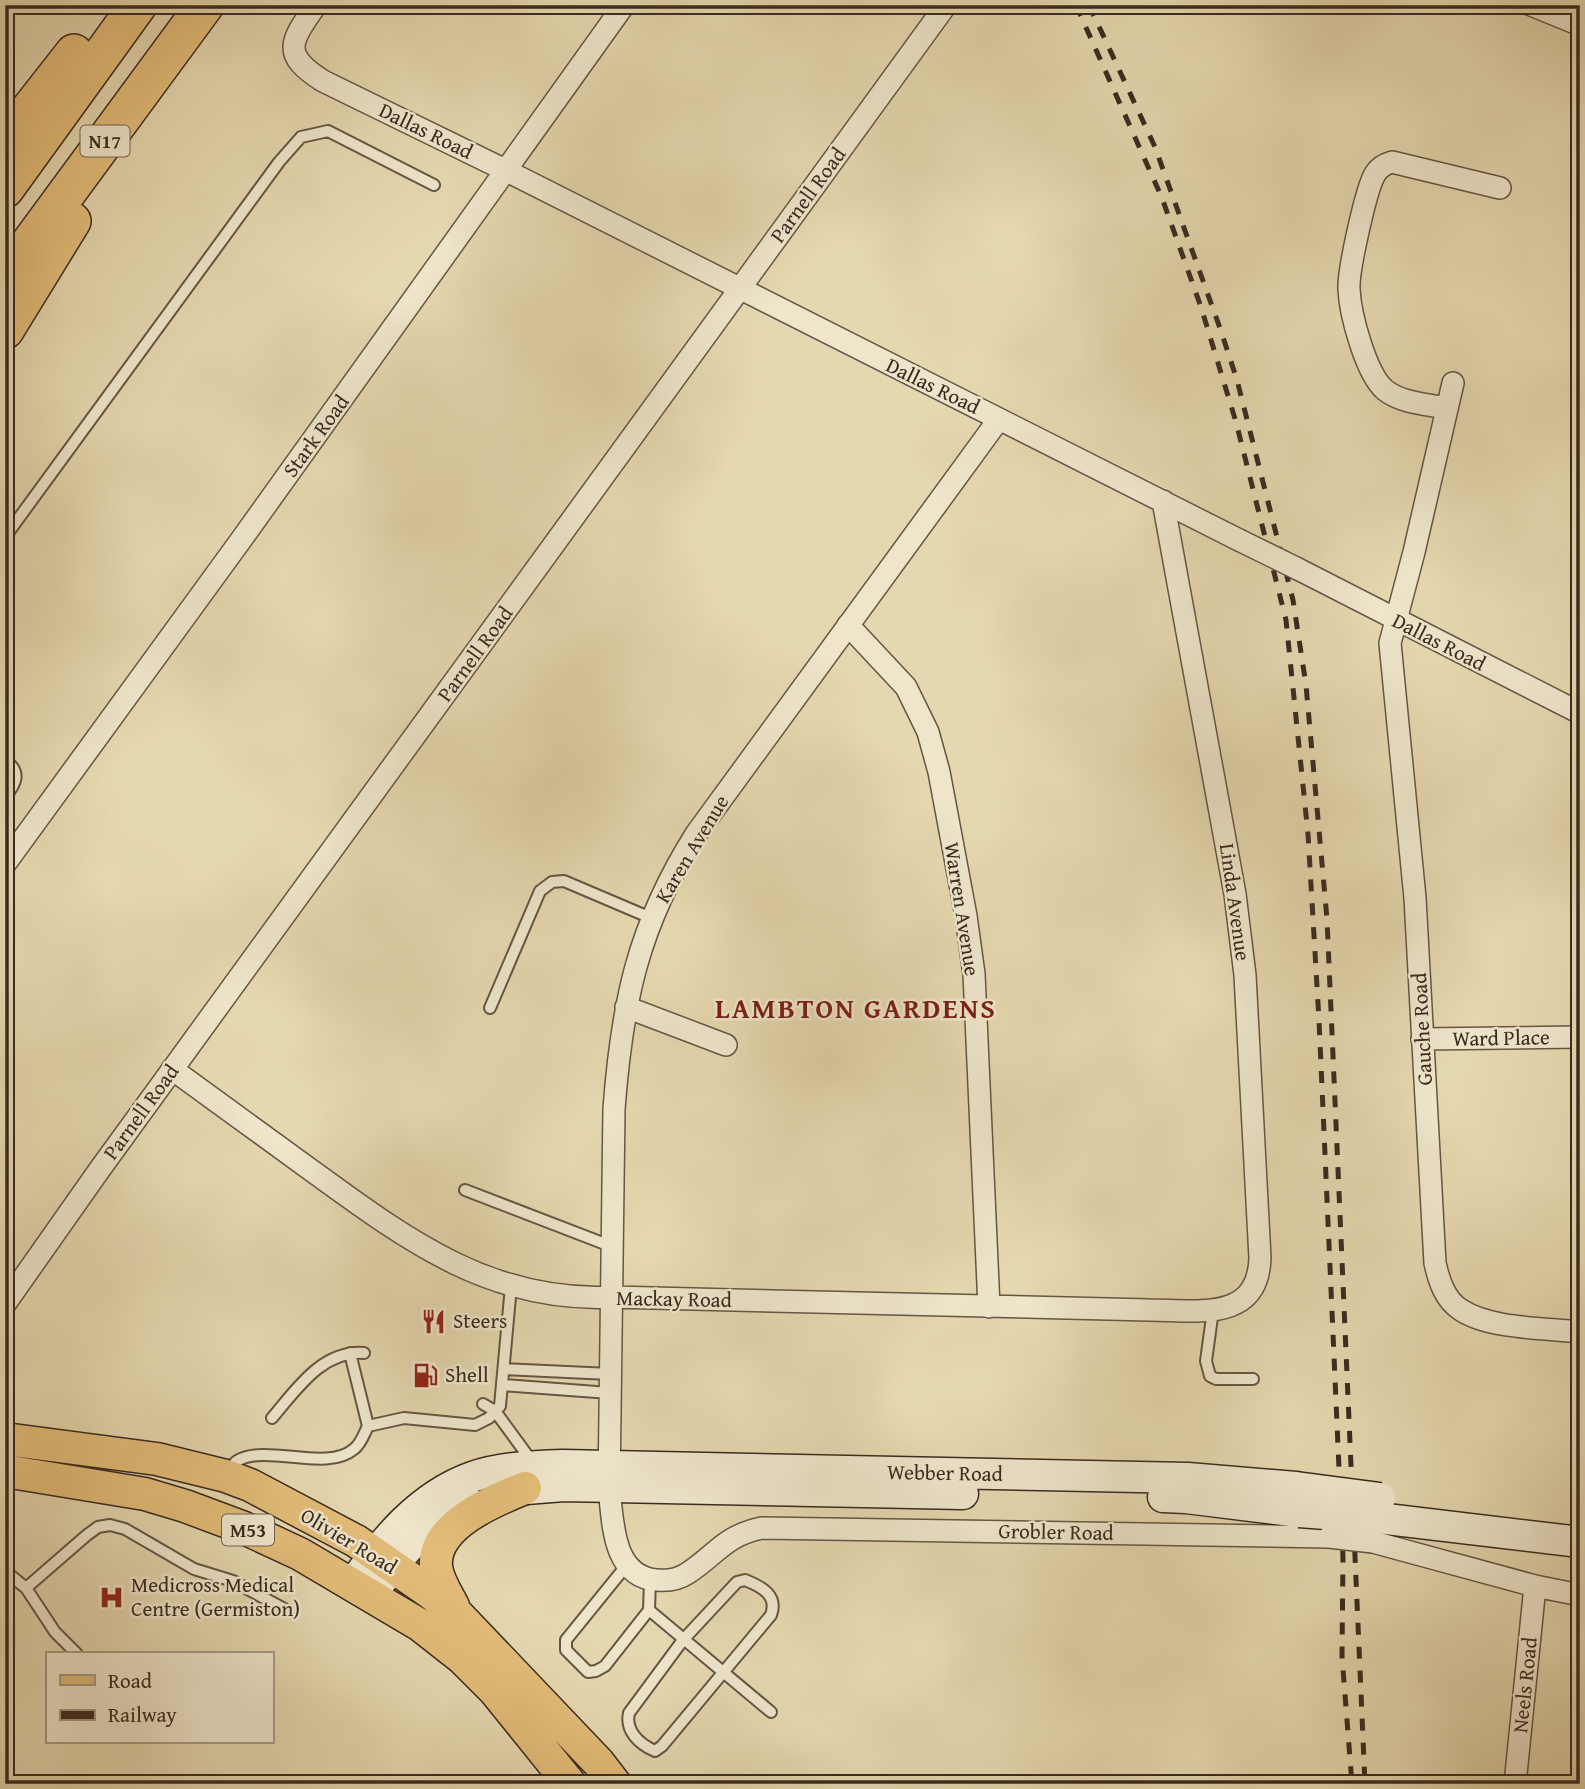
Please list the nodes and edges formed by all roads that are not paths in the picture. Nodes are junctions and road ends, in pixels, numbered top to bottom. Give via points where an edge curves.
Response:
1 (112, 5) edge
2 (138, 5) edge
3 (205, 5) edge
4 (316, 5) edge
5 (624, 5) edge
6 (946, 5) edge
7 (1531, 5) edge
8 (1580, 25) edge
9 (136, 99) junction
10 (5, 141) edge
11 (507, 171) junction
12 (434, 185) dead end
13 (1500, 188) dead end
14 (5, 189) edge
15 (5, 277) edge
16 (740, 289) junction
17 (5, 330) edge
18 (1453, 383) dead end
19 (1446, 408) junction
20 (999, 419) junction
21 (1163, 501) junction
22 (5, 537) edge
23 (1396, 620) junction
24 (848, 625) junction
25 (1579, 710) edge
26 (5, 760) edge
27 (5, 797) edge
28 (5, 864) edge
29 (651, 918) junction
30 (626, 1007) junction
31 (490, 1008) dead end
32 (1580, 1037) edge
33 (1422, 1039) junction
34 (726, 1045) dead end
35 (172, 1069) junction
36 (465, 1190) dead end
37 (613, 1247) junction
38 (510, 1286) junction
39 (612, 1297) junction
40 (1241, 1302) joint
41 (5, 1304) edge
42 (989, 1307) junction
43 (1213, 1310) junction
44 (1580, 1332) edge
45 (350, 1353) junction
46 (364, 1353) dead end
47 (504, 1369) junction
48 (1253, 1378) dead end
49 (610, 1384) junction
50 (503, 1385) junction
51 (483, 1404) dead end
52 (495, 1411) junction
53 (272, 1418) dead end
54 (368, 1426) junction
55 (5, 1439) edge
56 (5, 1471) edge
57 (226, 1476) junction
58 (530, 1477) junction
59 (609, 1477) junction
60 (1377, 1519) junction
61 (1580, 1522) edge
62 (1580, 1542) edge
63 (383, 1559) junction
64 (626, 1566) junction
65 (5, 1571) edge
66 (650, 1580) junction
67 (1535, 1586) junction
68 (26, 1588) junction
69 (362, 1590) junction
70 (1580, 1595) edge
71 (286, 1610) dead end
72 (649, 1610) junction
73 (457, 1614) junction
74 (683, 1640) junction
75 (75, 1652) edge
76 (722, 1672) junction
77 (771, 1712) dead end
78 (570, 1784) edge
79 (615, 1784) edge
80 (1515, 1784) edge

1 - 10 highway
2 - 14 highway, N17
3 - 9 highway, N17
4 - 11 street, Dallas Road via 297,35 294,51 301,66
5 - 11 street, Stark Road
6 - 16 street, Parnell Road
7 - 8 street
9 - 15 highway, N17
9 - 17 highway via 103,169
11 - 16 street, Dallas Road
11 - 28 street, Stark Road
12 - 22 lane via 328,131 301,137
13 - 19 street via 1392,162 1379,168 1367,198 1349,275 1351,304 1363,347 1384,389 1395,397
16 - 20 street, Dallas Road
16 - 35 street, Parnell Road
18 - 19 street, Gauche Road
19 - 23 street, Gauche Road
20 - 21 street, Dallas Road
20 - 24 street, Karen Avenue
21 - 23 street, Dallas Road, bridge
21 - 40 street, Linda Avenue via 1225,834 1245,975 1260,1258 1259,1278
23 - 25 street, Dallas Road
23 - 33 street, Gauche Road via 1390,665 1415,898
24 - 29 street, Karen Avenue via 696,834
24 - 42 street, Warren Avenue via 906,687 928,732 939,772 974,974
26 - 27 lane via 17,774
29 - 30 street, Karen Avenue
29 - 31 lane via 564,881 551,883 540,891
30 - 34 street
30 - 37 street, Karen Avenue via 614,1109
32 - 33 street, Ward Place
33 - 44 street, Gauche Road via 1435,1263 1444,1292 1460,1310 1486,1321
35 - 38 street, Mackay Road via 409,1238
35 - 41 street, Parnell Road
36 - 37 lane
37 - 39 street, Karen Avenue
38 - 39 street, Mackay Road via 550,1296
38 - 47 lane
39 - 42 street, Mackay Road
39 - 49 street, Karen Avenue
40 - 43 street, Mackay Road
42 - 43 street, Mackay Road
43 - 48 lane via 1206,1362 1210,1376
45 - 46 lane
45 - 53 lane via 317,1368
45 - 54 lane
47 - 49 lane
47 - 50 lane
49 - 50 lane
49 - 59 street, Karen Avenue
50 - 52 lane
51 - 52 lane
52 - 54 lane via 475,1425 404,1418
52 - 58 lane
54 - 57 lane via 358,1447 347,1455 250,1456 235,1462
55 - 57 main road, Olivier Road / M53 via 157,1459
56 - 69 main road, Olivier Road / M53 via 115,1487 185,1506 289,1549
57 - 63 main road, Olivier Road / M53
58 - 59 main road, Webber Road via 564,1486
58 - 63 main road, Webber Road via 458,1508 403,1551
58 - 73 main road via 472,1513 445,1538 435,1563
59 - 60 main road, Webber Road, bridge via 1297,1499
59 - 64 street via 613,1530
60 - 61 main road, Webber Road
60 - 62 main road, Webber Road
60 - 66 street, Grobler Road, bridge via 1329,1537 762,1528 728,1540 684,1575
60 - 67 street, Grobler Road
63 - 69 main road, Webber Road
63 - 73 main road, Olivier Road / M53
64 - 66 street
64 - 72 lane via 566,1640 566,1650 588,1672 596,1671 605,1666
65 - 68 lane
66 - 72 lane
67 - 70 street, Grobler Road
67 - 80 street, Neels Road
68 - 71 lane via 86,1535 110,1525
68 - 75 lane via 55,1632
69 - 78 main road, Olivier Road / M53 via 420,1625 462,1658 495,1691
72 - 74 lane
73 - 79 main road, Olivier Road / M53
74 - 76 lane
74 - 76 lane via 737,1582 746,1580 772,1597 771,1615
74 - 76 lane via 629,1713 630,1731 646,1747 655,1751 662,1746
76 - 77 lane

